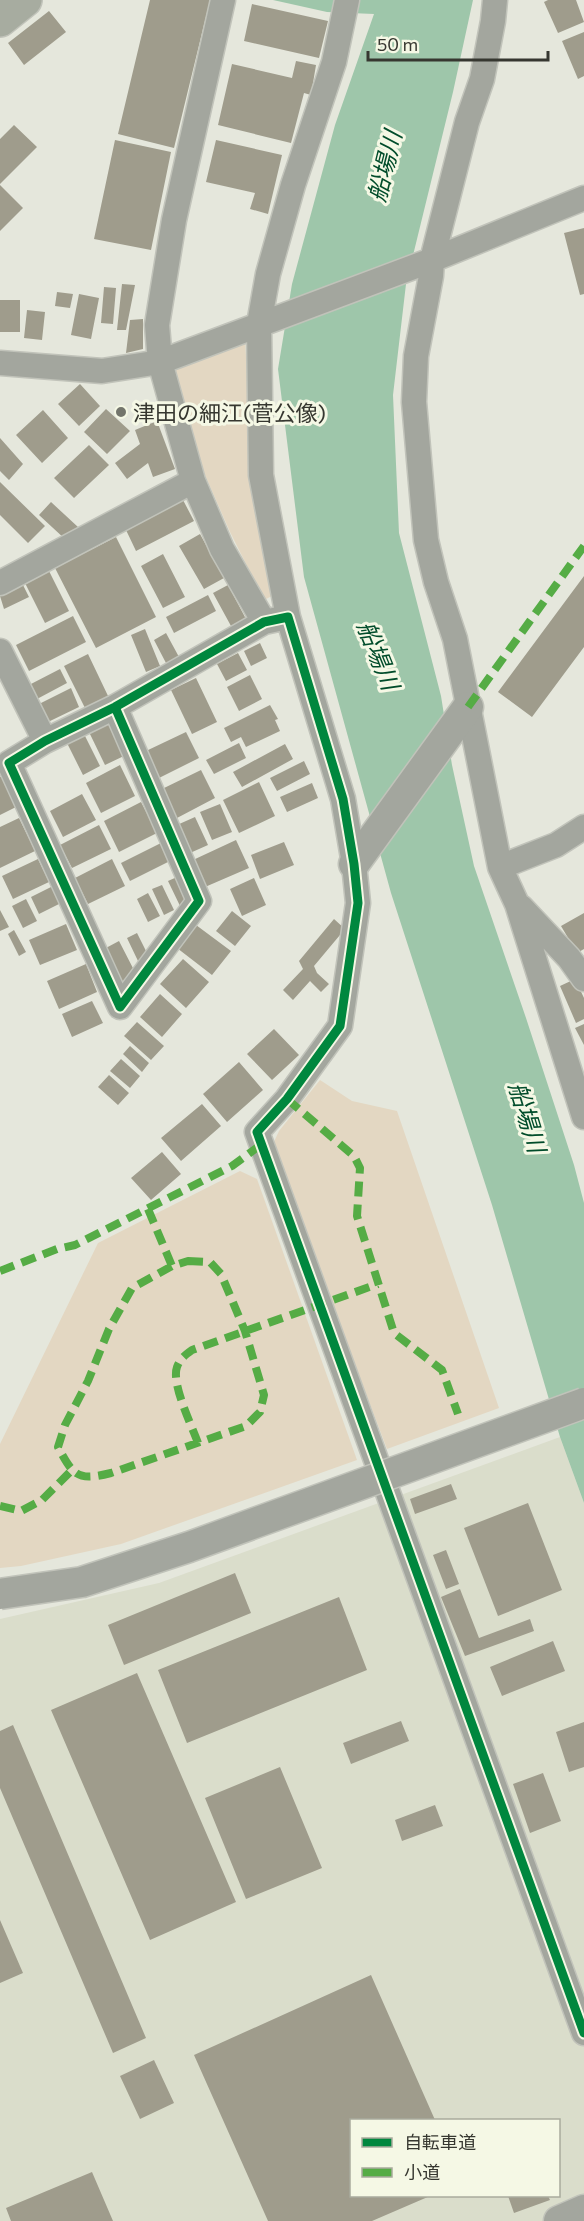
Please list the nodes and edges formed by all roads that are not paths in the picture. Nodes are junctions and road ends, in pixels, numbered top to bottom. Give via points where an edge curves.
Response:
1 (25, 0) edge
2 (223, 0) edge
3 (495, 0) edge
4 (345, 10) edge
5 (0, 20) edge
6 (584, 198) edge
7 (432, 260) junction
8 (259, 324) junction
9 (160, 362) junction
10 (0, 363) edge
11 (193, 481) junction
12 (0, 583) edge
13 (288, 617) junction
14 (264, 622) junction
15 (0, 651) edge
16 (115, 707) junction
17 (468, 707) junction
18 (45, 741) junction
19 (584, 827) edge
20 (354, 864) junction
21 (500, 867) junction
22 (517, 904) junction
23 (584, 979) edge
24 (584, 1117) edge
25 (584, 1402) edge
26 (0, 1594) edge
27 (584, 2033) edge
28 (584, 2210) edge
29 (559, 2221) edge

1 - 5 highway
2 - 9 street via 174,220 157,325
3 - 7 street via 482,79 467,122
4 - 8 street via 334,62 268,274
6 - 7 street
7 - 8 street
7 - 17 street via 416,356 416,445 426,540 455,639
8 - 9 street
8 - 13 street via 261,475
9 - 10 street via 102,371
9 - 11 street
11 - 12 street
11 - 14 street via 222,549
13 - 14 street
13 - 20 street via 343,799
14 - 16 street
15 - 18 street
16 - 18 street
16 - 18 street via 199,901 120,1007 9,763
17 - 20 street
17 - 21 street
19 - 21 street via 556,845
20 - 27 street via 358,903 340,1026 287,1099 257,1132
21 - 22 street
22 - 23 street
22 - 24 street
25 - 26 street, bridge via 168,1554 82,1582
28 - 29 street

